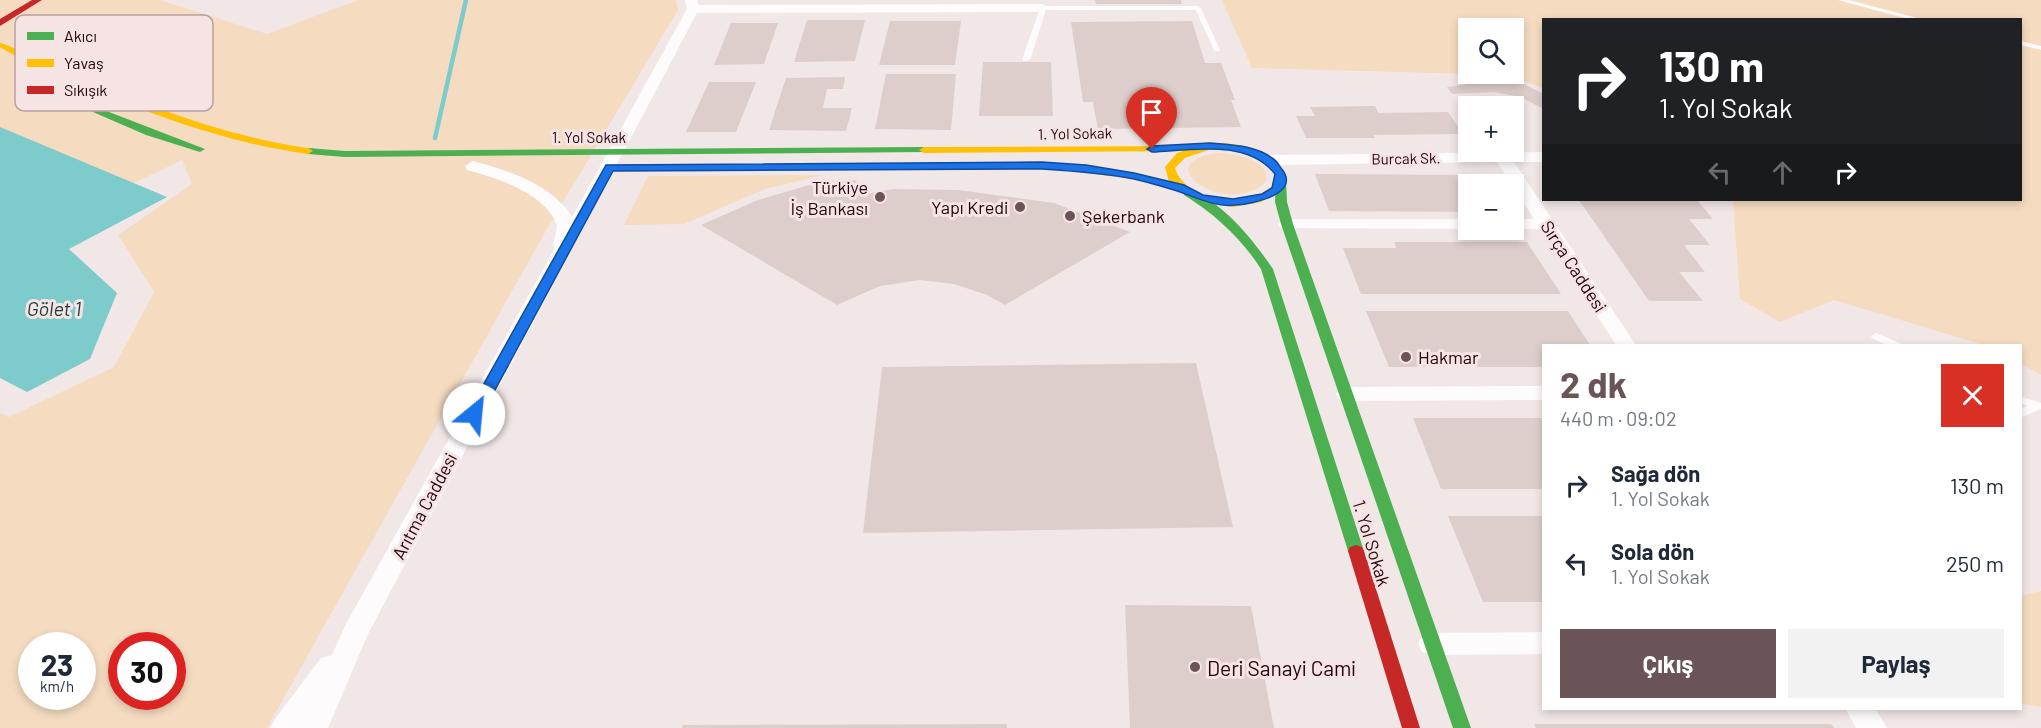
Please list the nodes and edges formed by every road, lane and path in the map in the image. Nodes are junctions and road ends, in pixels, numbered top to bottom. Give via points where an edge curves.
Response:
1 (39, 0) edge
2 (1841, 0) edge
3 (692, 5) edge
4 (1050, 5) edge
5 (16, 15) edge
6 (15, 16) joint
7 (1914, 18) edge
8 (0, 23) edge
9 (2022, 43) edge
10 (1, 44) edge
11 (2041, 48) edge
12 (1217, 50) dead end
13 (15, 52) edge
14 (1026, 60) dead end
15 (99, 111) edge
16 (154, 111) edge
17 (1195, 148) junction
18 (209, 152) dead end
19 (1524, 157) edge
20 (1542, 157) edge
21 (1458, 158) edge
22 (1269, 160) junction
23 (1505, 162) edge
24 (615, 163) junction
25 (1042, 165) dead end
26 (473, 166) junction
27 (530, 167) dead end
28 (587, 167) dead end
29 (334, 168) dead end
30 (1281, 182) junction
31 (1184, 190) junction
32 (1287, 224) junction
33 (1458, 224) edge
34 (1524, 224) edge
35 (1547, 224) junction
36 (559, 257) junction
37 (1876, 336) dead end
38 (1625, 344) edge
39 (1894, 344) edge
40 (1542, 393) edge
41 (1347, 394) junction
42 (2022, 400) edge
43 (2022, 413) edge
44 (356, 632) junction
45 (1542, 643) edge
46 (1432, 644) junction
47 (1860, 710) edge
48 (285, 728) edge
49 (313, 728) edge
50 (1411, 728) edge
51 (1462, 728) edge
52 (1872, 728) edge

1 - 5 main road
2 - 7 lane
3 - 4 street
3 - 24 street, Arıtma Caddesi
4 - 12 lane via 1198,8
4 - 14 lane
6 - 8 main road
6 - 10 main road, 1. Yol Sokak
9 - 11 lane
10 - 13 main road, 1. Yol Sokak
15 - 18 main road via 150,134
16 - 24 main road, 1. Yol Sokak via 185,124 270,147 345,154
17 - 22 main road, 1. Yol Sokak via 1234,147
17 - 24 main road, 1. Yol Sokak
17 - 31 main road via 1172,160 1169,169 1171,179
19 - 20 street, Burcak Sk.
21 - 22 street, Burcak Sk.
22 - 30 main road, 1. Yol Sokak via 1281,174
23 - 35 street, Sırça Caddesi
24 - 28 main road, 1. Yol Sokak
24 - 36 street, Arıtma Caddesi
25 - 31 main road, 1. Yol Sokak via 1134,176
26 - 27 main road
26 - 29 main road
26 - 36 street via 501,175 552,203 562,214 566,227
30 - 31 main road, 1. Yol Sokak via 1276,190 1251,201 1215,201
30 - 32 main road, 1. Yol Sokak
31 - 50 main road, 1. Yol Sokak via 1234,224 1251,241 1267,269
32 - 33 street
32 - 41 main road, 1. Yol Sokak
34 - 35 street
35 - 38 street, Sırça Caddesi
36 - 44 street, Arıtma Caddesi
37 - 39 lane
40 - 41 street
41 - 46 main road, 1. Yol Sokak
42 - 43 lane via 2037,406
44 - 48 street
44 - 49 street
45 - 46 street
46 - 51 main road, 1. Yol Sokak
47 - 52 street

